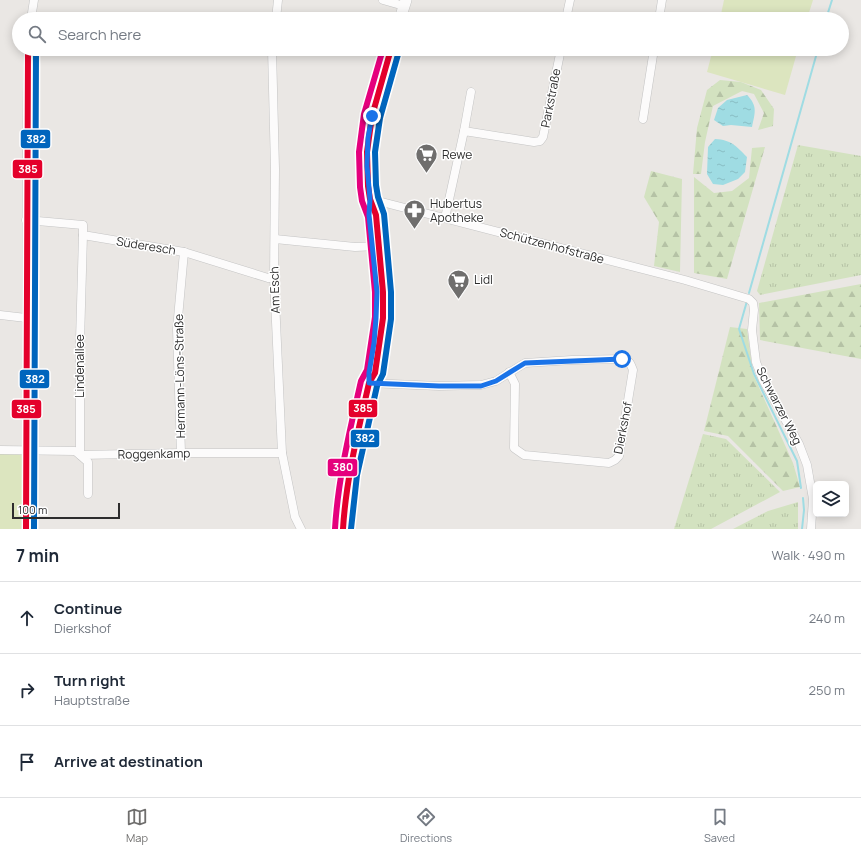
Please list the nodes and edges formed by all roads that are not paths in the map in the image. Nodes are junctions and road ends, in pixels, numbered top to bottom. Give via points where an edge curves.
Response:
1 (34, 0) edge
2 (278, 0) edge
3 (382, 0) edge
4 (570, 0) edge
5 (662, 0) edge
6 (405, 3) edge
7 (32, 12) edge
8 (277, 12) edge
9 (567, 12) edge
10 (660, 12) edge
11 (28, 56) edge
12 (272, 56) edge
13 (389, 56) edge
14 (560, 56) edge
15 (653, 56) edge
16 (471, 92) dead end
17 (643, 119) dead end
18 (464, 130) junction
19 (370, 199) junction
20 (445, 218) junction
21 (26, 220) junction
22 (83, 235) junction
23 (275, 239) junction
24 (375, 246) junction
25 (184, 252) junction
26 (274, 278) junction
27 (734, 295) joint
28 (0, 315) edge
29 (26, 318) junction
30 (509, 372) junction
31 (369, 383) junction
32 (0, 450) edge
33 (28, 451) junction
34 (181, 453) junction
35 (282, 453) junction
36 (80, 455) junction
37 (88, 494) dead end
38 (26, 529) edge
39 (301, 529) edge
40 (343, 529) edge
41 (811, 529) edge

1 - 7 street
2 - 8 street
3 - 6 street
4 - 9 street
5 - 10 street
11 - 21 street
12 - 23 street, Am Esch
13 - 19 main road via 368,138
14 - 18 street, Parkstraße via 544,137 540,141
15 - 17 street
16 - 18 street
18 - 20 street
19 - 20 street, Schützenhofstraße
19 - 24 main road via 369,215
20 - 27 street, Schützenhofstraße
21 - 22 street via 83,225
21 - 29 street
22 - 25 street, Süderesch
22 - 36 street, Lindenallee
23 - 24 street via 355,247
23 - 26 street, Am Esch
24 - 31 main road via 376,318
25 - 26 street, Süderesch
25 - 34 street, Hermann-Löns-Straße via 177,329
26 - 35 street, Am Esch
27 - 41 street, Schwarzer Weg via 750,299 753,303 752,330 756,362 763,380 799,444 807,465 813,499
28 - 29 street
29 - 33 street
30 - 30 street, Dierkshof via 525,363 622,359 629,361 633,370 619,456 609,463 524,455 514,448 515,384
30 - 31 street, Dierkshof via 496,381 481,386
31 - 40 main road via 347,485
32 - 33 street, Roggenkamp
33 - 36 street, Roggenkamp via 75,451
33 - 38 street
34 - 35 street, Roggenkamp
34 - 36 street, Roggenkamp
35 - 39 street, Am Esch via 295,517
36 - 37 street, Lindenallee via 88,462

